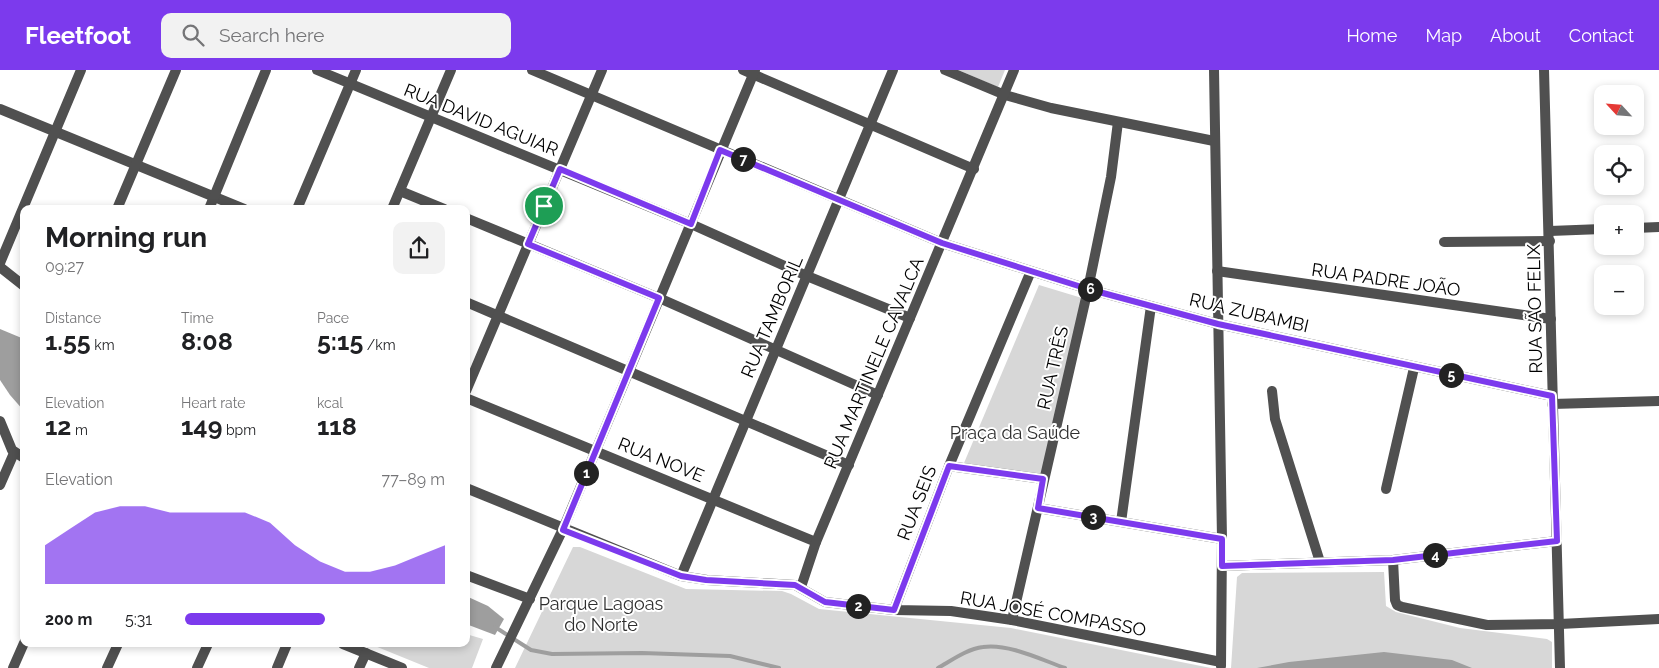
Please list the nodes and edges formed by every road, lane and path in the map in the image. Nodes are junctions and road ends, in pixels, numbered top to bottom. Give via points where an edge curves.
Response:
1 (81, 70) edge
2 (176, 70) edge
3 (266, 70) edge
4 (317, 70) edge
5 (356, 70) edge
6 (451, 70) edge
7 (532, 70) edge
8 (602, 70) edge
9 (743, 70) edge
10 (892, 70) edge
11 (945, 70) edge
12 (1014, 70) edge
13 (1214, 70) edge
14 (1544, 70) edge
15 (754, 72) edge
16 (350, 85) junction
17 (592, 95) junction
18 (1004, 95) junction
19 (0, 109) edge
20 (430, 117) junction
21 (1118, 122) junction
22 (870, 125) junction
23 (54, 133) junction
24 (1214, 141) junction
25 (720, 150) junction
26 (136, 166) junction
27 (560, 169) junction
28 (974, 169) junction
29 (400, 191) junction
30 (214, 197) junction
31 (838, 199) junction
32 (24, 205) edge
33 (119, 205) edge
34 (211, 205) edge
35 (234, 205) edge
36 (300, 205) edge
37 (394, 205) edge
38 (434, 205) edge
39 (20, 215) edge
40 (470, 220) edge
41 (691, 224) junction
42 (1659, 227) edge
43 (1644, 228) edge
44 (1594, 230) edge
45 (1550, 236) junction
46 (1444, 242) dead end
47 (942, 243) junction
48 (528, 244) junction
49 (0, 263) edge
50 (0, 268) edge
51 (1031, 271) junction
52 (1217, 271) junction
53 (807, 276) junction
54 (20, 283) edge
55 (1088, 289) junction
56 (659, 298) junction
57 (470, 304) edge
58 (1151, 306) junction
59 (497, 315) junction
60 (910, 318) junction
61 (1551, 319) junction
62 (1218, 324) junction
63 (776, 349) junction
64 (1414, 368) junction
65 (628, 371) junction
66 (470, 381) edge
67 (1272, 391) dead end
68 (878, 395) junction
69 (470, 400) edge
70 (1552, 400) junction
71 (1659, 401) edge
72 (747, 419) junction
73 (0, 421) edge
74 (596, 450) junction
75 (14, 452) junction
76 (20, 456) edge
77 (850, 465) junction
78 (949, 466) junction
79 (1043, 479) junction
80 (0, 485) edge
81 (1386, 489) dead end
82 (470, 490) edge
83 (712, 498) junction
84 (1038, 508) junction
85 (1121, 522) junction
86 (563, 530) junction
87 (1222, 539) junction
88 (1557, 541) junction
89 (816, 542) junction
90 (1393, 560) junction
91 (1320, 562) junction
92 (1222, 566) junction
93 (470, 576) edge
94 (681, 576) junction
95 (801, 587) junction
96 (530, 599) junction
97 (894, 610) junction
98 (1659, 619) edge
99 (1012, 620) junction
100 (1560, 624) junction
101 (22, 647) edge
102 (117, 647) edge
103 (207, 647) edge
104 (286, 647) edge
105 (351, 647) edge
106 (366, 653) junction
107 (1221, 665) edge
108 (13, 668) edge
109 (107, 668) edge
110 (197, 668) edge
111 (277, 668) edge
112 (359, 668) edge
113 (402, 668) edge
114 (496, 668) edge
115 (1560, 668) edge

1 - 23 street
2 - 26 street
3 - 30 street
4 - 16 street, RUA DAVID AGUIAR
5 - 16 street
6 - 20 street
7 - 17 street, RUA ZUBAMBI
8 - 17 street
9 - 15 street
10 - 22 street, RUA TAMBORIL
11 - 18 street
12 - 18 street, RUA MARTINELE CAVALCA
13 - 24 street
14 - 45 street, RUA SÃO FELIX
15 - 22 street
15 - 25 street
16 - 20 street, RUA DAVID AGUIAR
16 - 36 street
17 - 25 street, RUA ZUBAMBI
17 - 27 street
18 - 21 street
18 - 28 street, RUA MARTINELE CAVALCA
19 - 23 street
20 - 27 street, RUA DAVID AGUIAR
20 - 29 street
21 - 24 street
21 - 55 street, RUA TRÊS
22 - 28 street
22 - 31 street, RUA TAMBORIL
23 - 26 street
23 - 32 street
24 - 52 street
25 - 31 street, RUA ZUBAMBI
25 - 41 street
26 - 30 street
26 - 33 street
27 - 41 street, RUA DAVID AGUIAR
27 - 48 street
28 - 47 street, RUA MARTINELE CAVALCA
29 - 37 street
29 - 38 street
30 - 34 street
30 - 35 street
31 - 47 street, RUA ZUBAMBI
31 - 53 street, RUA TAMBORIL
39 - 49 street
40 - 48 street
41 - 53 street, RUA DAVID AGUIAR
41 - 56 street
42 - 43 street
44 - 45 street
45 - 46 street
45 - 61 street, RUA SÃO FELIX
47 - 51 street, RUA ZUBAMBI
47 - 60 street, RUA MARTINELE CAVALCA
48 - 56 street
48 - 59 street
50 - 54 street
51 - 55 street, RUA ZUBAMBI
51 - 78 street, RUA SEIS
52 - 61 street, RUA PADRE JOÃO
52 - 62 street
53 - 60 street, RUA DAVID AGUIAR
53 - 63 street, RUA TAMBORIL
55 - 58 street, RUA ZUBAMBI
55 - 79 street, RUA TRÊS
56 - 63 street
56 - 65 street
57 - 59 street
58 - 62 street, RUA ZUBAMBI
58 - 85 street
59 - 65 street
59 - 66 street
60 - 68 street, RUA MARTINELE CAVALCA
61 - 70 street, RUA SÃO FELIX
62 - 64 street, RUA ZUBAMBI
62 - 87 street
63 - 68 street
63 - 72 street, RUA TAMBORIL
64 - 70 street, RUA ZUBAMBI
64 - 81 street
65 - 72 street
65 - 74 street
67 - 91 street via 1275,420
68 - 77 street, RUA MARTINELE CAVALCA
69 - 74 street, RUA NOVE
70 - 71 street, RUA ZUBAMBI
70 - 88 street, RUA SÃO FELIX
72 - 77 street
72 - 83 street, RUA TAMBORIL
73 - 75 street
74 - 83 street, RUA NOVE
74 - 86 street
75 - 76 street
75 - 80 street
77 - 89 street, RUA MARTINELE CAVALCA
78 - 79 street
78 - 97 street, RUA SEIS
79 - 84 street, RUA TRÊS
82 - 86 street
83 - 89 street, RUA NOVE
83 - 94 street, RUA TAMBORIL
84 - 85 street
84 - 99 street, RUA TRÊS
85 - 87 street
86 - 94 street, RUA JOSÉ COMPASSO
86 - 96 street
87 - 92 street
88 - 90 street
88 - 100 street, RUA SÃO FELIX
89 - 95 street, RUA MARTINELE CAVALCA
90 - 91 street
90 - 100 street via 1394,597 1399,606 1487,624
91 - 92 street
92 - 107 street
93 - 96 street
94 - 95 street, RUA JOSÉ COMPASSO
95 - 97 street, RUA JOSÉ COMPASSO via 825,602
96 - 114 street
97 - 99 street, RUA JOSÉ COMPASSO via 951,611
98 - 100 street
99 - 107 street, RUA JOSÉ COMPASSO
100 - 115 street, RUA SÃO FELIX
101 - 108 street
102 - 109 street
103 - 110 street
104 - 111 street
105 - 106 street
106 - 112 street
106 - 113 street

